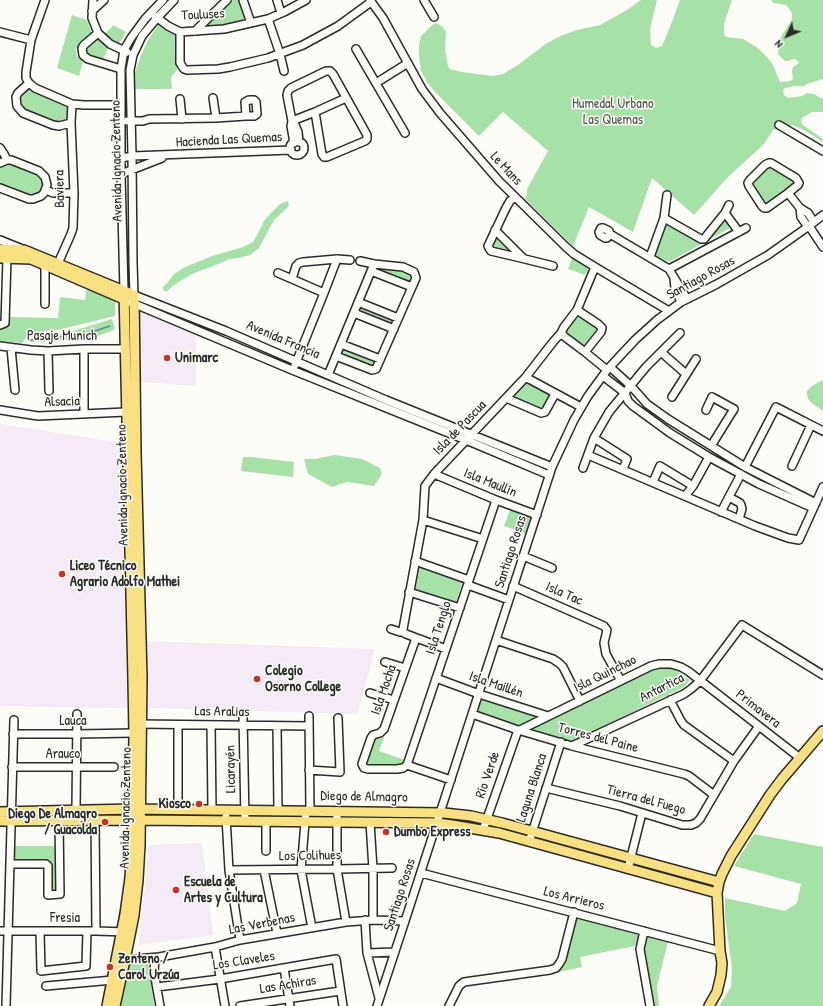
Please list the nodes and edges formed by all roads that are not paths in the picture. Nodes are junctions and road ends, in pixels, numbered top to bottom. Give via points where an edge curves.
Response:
1 (45, 0) edge
2 (93, 0) edge
3 (104, 0) edge
4 (163, 0) edge
5 (174, 0) edge
6 (227, 0) edge
7 (243, 0) edge
8 (277, 0) edge
9 (306, 0) edge
10 (424, 0) edge
11 (371, 1) edge
12 (92, 11) junction
13 (281, 13) junction
14 (154, 15) junction
15 (434, 17) dead end
16 (268, 19) junction
17 (251, 22) junction
18 (0, 32) edge
19 (180, 32) junction
20 (195, 32) junction
21 (98, 33) junction
22 (31, 40) junction
23 (356, 49) dead end
24 (124, 50) junction
25 (133, 54) junction
26 (280, 54) junction
27 (408, 63) junction
28 (121, 69) junction
29 (284, 71) dead end
30 (29, 83) junction
31 (376, 83) junction
32 (213, 98) dead end
33 (346, 98) junction
34 (180, 99) dead end
35 (72, 104) junction
36 (121, 105) junction
37 (315, 112) junction
38 (246, 116) dead end
39 (121, 118) junction
40 (216, 118) junction
41 (130, 119) junction
42 (182, 119) junction
43 (292, 121) junction
44 (71, 123) junction
45 (778, 125) dead end
46 (405, 133) dead end
47 (296, 142) junction
48 (0, 148) edge
49 (291, 150) junction
50 (823, 152) edge
51 (132, 156) junction
52 (168, 156) junction
53 (121, 158) junction
54 (3, 161) edge
55 (132, 170) junction
56 (121, 174) junction
57 (0, 188) edge
58 (46, 190) junction
59 (74, 193) junction
60 (788, 193) junction
61 (667, 195) dead end
62 (515, 197) junction
63 (728, 206) dead end
64 (725, 214) junction
65 (823, 215) edge
66 (664, 218) junction
67 (811, 225) junction
68 (495, 230) junction
69 (610, 234) dead end
70 (0, 240) edge
71 (823, 247) edge
72 (0, 249) edge
73 (24, 250) junction
74 (650, 257) junction
75 (4, 258) edge
76 (337, 259) junction
77 (524, 259) junction
78 (350, 260) dead end
79 (360, 261) dead end
80 (45, 266) junction
81 (553, 266) dead end
82 (56, 267) junction
83 (372, 267) junction
84 (595, 267) junction
85 (669, 269) junction
86 (278, 274) dead end
87 (292, 279) junction
88 (412, 287) junction
89 (324, 293) junction
90 (3, 294) edge
91 (124, 295) junction
92 (134, 299) junction
93 (684, 300) junction
94 (358, 302) junction
95 (45, 304) dead end
96 (577, 310) junction
97 (669, 311) junction
98 (354, 313) junction
99 (398, 318) junction
100 (3, 324) edge
101 (394, 328) junction
102 (680, 333) dead end
103 (561, 334) junction
104 (341, 344) junction
105 (0, 346) edge
106 (11, 348) junction
107 (84, 349) junction
108 (125, 349) junction
109 (48, 350) junction
110 (585, 352) junction
111 (661, 352) junction
112 (336, 356) junction
113 (380, 359) junction
114 (696, 359) dead end
115 (296, 361) junction
116 (292, 370) junction
117 (607, 371) junction
118 (686, 374) junction
119 (328, 375) junction
120 (525, 378) junction
121 (338, 379) junction
122 (631, 386) junction
123 (335, 387) junction
124 (15, 390) dead end
125 (49, 391) dead end
126 (625, 393) junction
127 (555, 394) junction
128 (672, 397) dead end
129 (506, 398) junction
130 (385, 403) junction
131 (581, 407) junction
132 (0, 410) edge
133 (706, 410) dead end
134 (126, 412) junction
135 (84, 414) junction
136 (430, 422) junction
137 (811, 425) junction
138 (823, 431) edge
139 (472, 434) junction
140 (131, 437) junction
141 (594, 438) junction
142 (466, 440) junction
143 (711, 446) junction
144 (588, 455) junction
145 (709, 457) junction
146 (792, 466) dead end
147 (552, 467) junction
148 (745, 467) junction
149 (583, 468) dead end
150 (622, 469) junction
151 (434, 474) junction
152 (740, 474) junction
153 (549, 475) junction
154 (653, 482) junction
155 (693, 486) junction
156 (823, 487) edge
157 (685, 496) junction
158 (729, 497) junction
159 (496, 500) junction
160 (814, 506) junction
161 (721, 512) junction
162 (537, 515) junction
163 (738, 519) junction
164 (422, 520) junction
165 (483, 539) junction
166 (523, 556) junction
167 (415, 561) junction
168 (552, 568) dead end
169 (468, 582) junction
170 (513, 586) junction
171 (409, 592) junction
172 (509, 600) junction
173 (460, 608) junction
174 (391, 629) dead end
175 (404, 632) junction
176 (416, 638) junction
177 (496, 640) junction
178 (446, 649) junction
179 (385, 662) dead end
180 (405, 668) junction
181 (823, 675) edge
182 (436, 678) junction
183 (621, 681) junction
184 (700, 681) junction
185 (370, 693) dead end
186 (479, 694) junction
187 (394, 700) junction
188 (670, 700) junction
189 (580, 701) junction
190 (77, 714) dead end
191 (472, 714) junction
192 (243, 716) dead end
193 (309, 716) dead end
194 (548, 716) junction
195 (338, 718) dead end
196 (14, 720) dead end
197 (178, 725) junction
198 (211, 725) junction
199 (243, 726) junction
200 (277, 726) junction
201 (309, 726) junction
202 (759, 726) junction
203 (136, 727) junction
204 (519, 730) junction
205 (823, 731) edge
206 (13, 734) junction
207 (77, 734) junction
208 (561, 742) junction
209 (572, 746) junction
210 (800, 758) junction
211 (734, 762) junction
212 (407, 764) junction
213 (12, 767) junction
214 (76, 767) junction
215 (114, 768) dead end
216 (309, 770) junction
217 (451, 780) junction
218 (546, 788) junction
219 (714, 795) junction
220 (136, 809) junction
221 (76, 810) junction
222 (178, 810) junction
223 (212, 810) junction
224 (226, 810) junction
225 (244, 810) junction
226 (278, 810) junction
227 (11, 811) junction
228 (308, 811) junction
229 (337, 811) junction
230 (0, 812) edge
231 (440, 812) junction
232 (642, 813) junction
233 (486, 819) junction
234 (95, 820) junction
235 (136, 820) junction
236 (0, 821) edge
237 (11, 821) junction
238 (59, 821) junction
239 (226, 821) junction
240 (245, 821) junction
241 (266, 821) junction
242 (304, 822) junction
243 (337, 822) junction
244 (370, 822) junction
245 (437, 823) junction
246 (483, 830) junction
247 (532, 831) junction
248 (528, 842) junction
249 (266, 851) dead end
250 (631, 858) junction
251 (10, 864) junction
252 (392, 868) dead end
253 (337, 869) junction
254 (373, 869) junction
255 (628, 869) junction
256 (229, 870) junction
257 (264, 870) junction
258 (301, 870) junction
259 (420, 873) junction
260 (719, 882) junction
261 (717, 893) junction
262 (574, 912) junction
263 (365, 920) junction
264 (373, 920) junction
265 (405, 921) junction
266 (346, 922) junction
267 (312, 928) junction
268 (8, 931) junction
269 (40, 931) junction
270 (87, 931) junction
271 (96, 931) junction
272 (644, 931) junction
273 (0, 932) edge
274 (127, 932) junction
275 (277, 933) junction
276 (240, 940) junction
277 (215, 947) junction
278 (720, 951) junction
279 (395, 952) junction
280 (367, 953) junction
281 (155, 958) junction
282 (125, 960) junction
283 (284, 968) junction
284 (220, 979) junction
285 (113, 980) junction
286 (46, 986) dead end
287 (157, 986) junction
288 (340, 990) junction
289 (379, 998) junction
290 (289, 1002) edge
291 (6, 1006) edge
292 (107, 1006) edge
293 (115, 1006) edge
294 (160, 1006) edge
295 (225, 1006) edge
296 (240, 1006) edge
297 (343, 1006) edge
298 (376, 1006) edge
299 (449, 1006) edge
300 (650, 1006) edge
301 (709, 1006) edge

1 - 22 street
2 - 12 street
3 - 12 street
4 - 14 street, Avenida Ignacio Zenteno
5 - 14 street, Avenida Ignacio Zenteno
6 - 20 street
7 - 17 street
8 - 13 street
9 - 13 street, Touluses
10 - 15 street
11 - 26 street via 326,33
11 - 27 street, Le Mans
12 - 21 street
13 - 16 street, Touluses
14 - 19 street, Touluses
14 - 24 street, Avenida Ignacio Zenteno via 134,32
14 - 25 street, Avenida Ignacio Zenteno
16 - 17 street, Touluses
16 - 26 street
17 - 20 street, Touluses via 224,29
18 - 22 street
19 - 20 street, Touluses
19 - 26 street via 181,65 187,70 230,67
21 - 24 street via 110,44
21 - 28 street via 84,45 83,55 88,59
22 - 30 street via 26,72
23 - 31 street
24 - 25 street
24 - 28 street, Avenida Ignacio Zenteno
25 - 41 street, Avenida Ignacio Zenteno via 130,70
26 - 29 street
27 - 31 street
27 - 62 street, Le Mans via 422,89 440,113
28 - 36 street, Avenida Ignacio Zenteno
30 - 35 street
30 - 44 street via 16,97 17,106 23,113 52,125
31 - 46 street
32 - 40 street
33 - 37 street
33 - 37 street via 367,135 365,141 324,157
33 - 43 street via 333,74 326,71 288,91
34 - 42 street
35 - 36 street
35 - 44 street, Baviera
36 - 39 street, Avenida Ignacio Zenteno
37 - 43 street
38 - 40 street
39 - 41 street
39 - 53 street, Avenida Ignacio Zenteno
40 - 42 street
41 - 42 street
41 - 51 street, Avenida Ignacio Zenteno
43 - 47 street via 298,132
44 - 59 street, Baviera
45 - 50 street
47 - 49 street, Hacienda Las Quemas via 290,147
47 - 49 street, Hacienda Las Quemas via 303,145 304,151 297,155
48 - 54 street via 4,154
49 - 52 street, Hacienda Las Quemas
51 - 52 street, Hacienda Las Quemas
51 - 53 street, Hacienda Las Quemas
51 - 55 street, Avenida Ignacio Zenteno
52 - 55 street
53 - 56 street, Avenida Ignacio Zenteno
54 - 58 street via 11,160 40,171 47,181
55 - 56 street
55 - 92 street, Avenida Ignacio Zenteno
56 - 91 street, Avenida Ignacio Zenteno
57 - 58 street via 33,200
58 - 59 street via 53,193
59 - 82 street, Baviera via 72,231
60 - 60 street via 798,185 798,180 769,163 748,183 764,208 768,208
60 - 67 street via 800,208 801,218
61 - 66 street
62 - 68 street via 507,204
62 - 84 street, Le Mans via 569,250
63 - 64 street
64 - 66 street via 704,239
64 - 85 street via 743,230
65 - 67 street, Santiago Rosas
66 - 74 street
67 - 71 street
67 - 93 street, Santiago Rosas via 768,255
68 - 77 street
68 - 77 street via 488,246 491,251
69 - 74 street
70 - 73 street
72 - 73 main road, Avenida Francia
73 - 82 main road, Avenida Francia
74 - 85 street
75 - 80 main road, Avenida Francia via 31,259
75 - 90 street
76 - 78 street
76 - 87 street via 299,263
76 - 89 street
77 - 81 street
79 - 83 street
80 - 82 main road, Avenida Francia
80 - 95 street
82 - 91 main road, Avenida Francia
83 - 88 street
83 - 88 street via 403,267 414,272 416,278
83 - 94 street
84 - 96 street, Isla de Pascua
84 - 97 street, Le Mans
85 - 93 street via 674,277 675,289
86 - 87 street
87 - 89 street
88 - 99 street
89 - 115 street
90 - 100 street
91 - 92 main road, Avenida Francia
91 - 108 main road, Avenida Ignacio Zenteno
92 - 115 street, Avenida Francia via 226,331
92 - 116 street, Avenida Francia
92 - 140 main road, Avenida Ignacio Zenteno
93 - 97 street, Santiago Rosas
94 - 98 street
94 - 99 street
96 - 103 street, Isla de Pascua
96 - 110 street via 602,328
97 - 117 street, Santiago Rosas via 635,340
98 - 101 street
98 - 104 street
99 - 101 street
101 - 113 street
102 - 111 street
103 - 110 street
103 - 120 street, Isla de Pascua
104 - 112 street
104 - 113 street
105 - 106 street, Pasaje Munich
106 - 109 street, Pasaje Munich
106 - 124 street
107 - 108 street, Pasaje Munich
107 - 109 street, Pasaje Munich
107 - 135 street
108 - 134 main road, Avenida Ignacio Zenteno
109 - 125 street
110 - 117 street
111 - 118 street
111 - 122 street
112 - 113 street via 374,370
112 - 119 street
114 - 118 street
115 - 116 street
115 - 119 street, Avenida Francia
116 - 123 street, Avenida Francia
117 - 122 street
117 - 126 street
117 - 131 street, Santiago Rosas
118 - 128 street
119 - 121 street, Avenida Francia
120 - 127 street
120 - 129 street, Isla de Pascua
121 - 123 street
121 - 130 street, Avenida Francia
122 - 126 street
122 - 143 street via 648,404
123 - 130 street, Avenida Francia
126 - 141 street via 609,412
126 - 145 street via 633,406
127 - 129 street via 545,412 541,414
127 - 131 street
129 - 139 street, Isla de Pascua
130 - 136 street, Avenida Francia
131 - 147 street, Santiago Rosas
132 - 135 street, Alsacia via 38,416
133 - 143 street via 712,397 734,408
134 - 135 street, Alsacia
134 - 140 main road, Avenida Ignacio Zenteno
136 - 139 street, Avenida Francia
136 - 142 street, Avenida Francia
137 - 138 street
137 - 146 street
137 - 148 street via 776,407
139 - 142 street, Isla de Pascua
139 - 147 street, Avenida Francia
140 - 203 main road, Avenida Ignacio Zenteno via 138,677
141 - 144 street
141 - 150 street via 627,459
142 - 151 street, Isla de Pascua
142 - 153 street, Avenida Francia
143 - 148 street
144 - 149 street
144 - 150 street
145 - 152 street
145 - 155 street
147 - 153 street, Santiago Rosas
148 - 160 street
150 - 154 street
151 - 159 street, Isla Maullín
151 - 164 street, Isla de Pascua via 425,486
152 - 158 street
152 - 160 street
153 - 162 street, Santiago Rosas
154 - 155 street via 660,466
154 - 157 street
155 - 157 street
156 - 160 street
157 - 161 street
158 - 161 street
158 - 163 street via 741,505
159 - 162 street, Isla Maullín
159 - 165 street, Isla Tenglo
160 - 163 street via 799,540
161 - 163 street
162 - 166 street, Santiago Rosas
164 - 165 street
164 - 167 street, Isla de Pascua
165 - 169 street, Isla Tenglo
166 - 168 street
166 - 170 street, Santiago Rosas
167 - 169 street
167 - 171 street, Isla de Pascua
169 - 172 street
169 - 173 street, Isla Tenglo
170 - 172 street, Santiago Rosas
170 - 183 street, Isla Tac via 604,626 607,630 604,643 606,654
171 - 173 street
171 - 175 street, Isla de Pascua
172 - 177 street, Santiago Rosas
173 - 178 street, Isla Tenglo
174 - 175 street
175 - 176 street
176 - 178 street
176 - 180 street, Isla Mocha
177 - 186 street, Santiago Rosas
177 - 189 street via 559,663
178 - 182 street, Isla Tenglo
179 - 180 street
180 - 187 street, Isla Mocha
181 - 184 street, Antartica via 742,625
182 - 186 street, Isla Maillén
182 - 212 street, Isla Tenglo
183 - 184 street, Isla Quinchao via 659,664 674,664
183 - 189 street, Isla Quinchao
184 - 188 street, Antartica via 684,694
184 - 202 street, Primavera
185 - 187 street
186 - 191 street, Santiago Rosas
186 - 194 street, Isla Maillén
187 - 212 street, Isla Mocha via 383,731 371,738 362,767 397,770
188 - 209 street, Antartica
188 - 211 street via 684,725
189 - 194 street, Isla Quinchao
190 - 207 street
191 - 204 street, Torres del Paine
191 - 217 street, Santiago Rosas
192 - 199 street, Licarayén
193 - 201 street
194 - 204 street, Isla Quinchao
195 - 216 street via 340,772
196 - 206 street
197 - 198 street, Las Aralias
197 - 203 street, Las Aralias
197 - 222 street
198 - 199 street, Las Aralias
198 - 223 street
199 - 200 street, Las Aralias
199 - 225 street, Licarayén
200 - 201 street, Las Aralias
200 - 226 street
201 - 216 street
202 - 210 street, Primavera
202 - 211 street, Tierra del Fuego
203 - 207 street, Lauca
203 - 220 main road, Avenida Ignacio Zenteno
204 - 208 street, Torres del Paine
204 - 233 street, Río Verde
205 - 210 main road
206 - 207 street, Lauca
206 - 213 street
207 - 214 street
208 - 209 street, Torres del Paine
208 - 218 street, Laguna Blanca
209 - 219 street, Torres del Paine via 684,774
210 - 260 main road via 766,800 731,856
211 - 219 street, Tierra del Fuego
212 - 217 street
213 - 214 street, Arauco
213 - 227 street
214 - 215 street, Arauco
214 - 221 street
216 - 228 street
217 - 231 street, Santiago Rosas
218 - 232 street, Tierra del Fuego
218 - 247 street, Laguna Blanca
219 - 232 street, Tierra del Fuego via 700,819 691,825 682,825
220 - 221 main road, Diego de Almagro
220 - 222 main road, Diego de Almagro
220 - 235 main road, Avenida Ignacio Zenteno
221 - 227 main road, Diego de Almagro
222 - 223 main road, Diego de Almagro
223 - 224 main road, Diego de Almagro
224 - 225 main road, Diego de Almagro
224 - 239 street
225 - 226 main road, Diego de Almagro
225 - 240 street, Licarayén
226 - 228 main road, Diego de Almagro
227 - 230 main road, Diego de Almagro
227 - 237 street
228 - 229 main road, Diego de Almagro
228 - 242 street
229 - 231 main road, Diego de Almagro
229 - 243 street
231 - 233 main road, Diego de Almagro
231 - 245 street, Santiago Rosas
232 - 250 street
233 - 246 street, Río Verde
233 - 247 main road, Diego de Almagro
234 - 235 main road, Diego de Almagro
234 - 238 main road, Diego de Almagro
234 - 271 street
235 - 239 main road, Diego de Almagro
235 - 274 main road, Avenida Ignacio Zenteno
236 - 237 main road, Diego de Almagro
237 - 238 main road, Diego de Almagro
237 - 251 street
238 - 251 street via 60,894 48,895 46,864
239 - 240 main road, Diego de Almagro
239 - 256 street
240 - 241 main road, Diego de Almagro
241 - 242 main road, Diego de Almagro
241 - 249 street
242 - 243 main road, Diego de Almagro
242 - 258 street
243 - 244 main road, Diego de Almagro
243 - 253 street
244 - 245 main road, Diego de Almagro
244 - 254 street
245 - 246 main road, Diego de Almagro
245 - 259 street, Santiago Rosas
246 - 248 main road, Diego de Almagro
247 - 248 street, Laguna Blanca
247 - 250 main road, Diego de Almagro
248 - 255 main road, Diego de Almagro
250 - 255 street
250 - 260 main road, Diego de Almagro
251 - 268 street
252 - 254 street, Los Colihues
253 - 254 street, Los Colihues
253 - 258 street, Los Colihues
253 - 266 street
254 - 264 street
255 - 261 main road, Diego de Almagro
256 - 257 street, Los Colihues
256 - 276 street
257 - 258 street, Los Colihues
257 - 275 street
258 - 267 street
259 - 262 street, Los Arrieros
259 - 265 street, Santiago Rosas
260 - 261 main road
261 - 278 main road
262 - 272 street, Los Arrieros
262 - 299 street via 562,959 556,968 464,982 459,986
263 - 264 street, Las Verbenas
263 - 266 street, Las Verbenas
263 - 280 street
264 - 265 street, Las Verbenas
265 - 279 street, Santiago Rosas
266 - 267 street, Las Verbenas
267 - 275 street, Las Verbenas
268 - 269 street, Fresia
268 - 273 street, Fresia
268 - 291 street
269 - 270 street, Fresia
269 - 270 street via 41,971 86,966
270 - 271 street, Fresia
271 - 274 street, Fresia
272 - 278 street, Los Arrieros
272 - 300 street via 640,949
274 - 282 main road, Avenida Ignacio Zenteno
274 - 285 main road, Avenida Ignacio Zenteno
275 - 276 street, Las Verbenas
276 - 277 street, Las Verbenas
277 - 281 street, Las Verbenas
277 - 284 street
278 - 301 main road via 720,981
279 - 280 street
279 - 289 street, Santiago Rosas
280 - 289 street
281 - 282 street, Las Verbenas
281 - 287 street
282 - 293 main road, Avenida Ignacio Zenteno
283 - 284 street, Los Claveles
283 - 288 street, Los Claveles via 336,959
283 - 290 street
284 - 287 street, Los Claveles
284 - 295 street
285 - 286 street
285 - 292 main road, Avenida Ignacio Zenteno
287 - 294 street
288 - 290 street, Las Achiras
288 - 297 street
289 - 298 street, Santiago Rosas
290 - 296 street, Las Achiras

